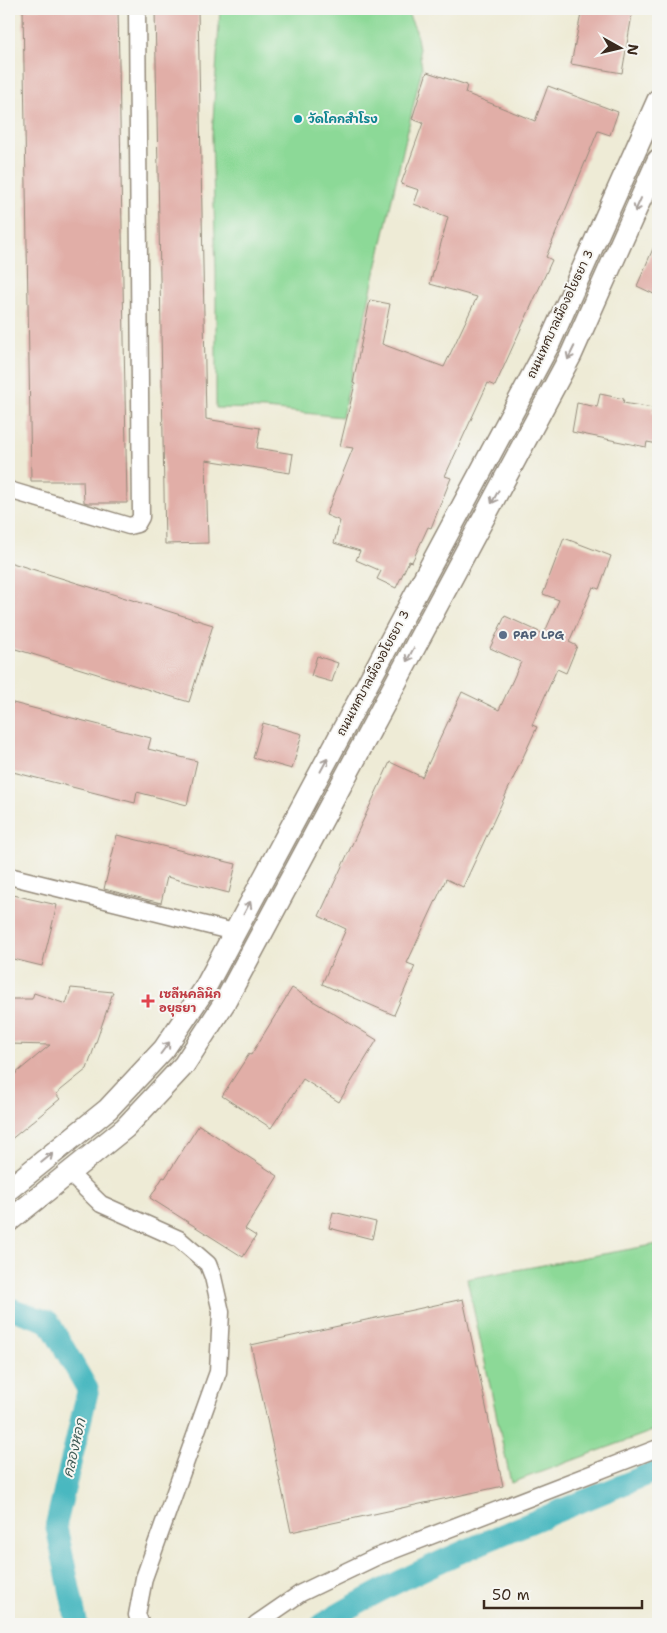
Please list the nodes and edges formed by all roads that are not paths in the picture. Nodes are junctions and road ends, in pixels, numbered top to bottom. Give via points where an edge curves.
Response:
1 (136, 9) edge
2 (658, 100) edge
3 (658, 160) edge
4 (9, 490) edge
5 (406, 610) junction
6 (428, 622) junction
7 (9, 876) edge
8 (234, 932) junction
9 (69, 1173) junction
10 (9, 1189) edge
11 (9, 1221) edge
12 (658, 1448) edge
13 (141, 1624) edge
14 (256, 1624) edge

1 - 4 street via 141,517 137,524 129,526
2 - 5 street, ถนนเทศบาลเมืองอโยธยา 3 via 548,344
3 -> 6 street, ถนนเทศบาลเมืองอโยธยา 3 via 571,355
5 - 6 street
8 -> 5 street, ถนนเทศบาลเมืองอโยธยา 3
6 -> 9 street, ถนนเทศบาลเมืองอโยธยา 3 via 205,1034 184,1065 124,1128
7 - 8 street
10 -> 8 street, ถนนเทศบาลเมืองอโยธยา 3 via 108,1109 164,1050 204,990
9 - 11 street, ถนนเทศบาลเมืองอโยธยา 3
9 - 13 street via 101,1204 180,1239 208,1264 221,1312 218,1372 144,1578 137,1615
12 - 14 street via 376,1557 301,1593

